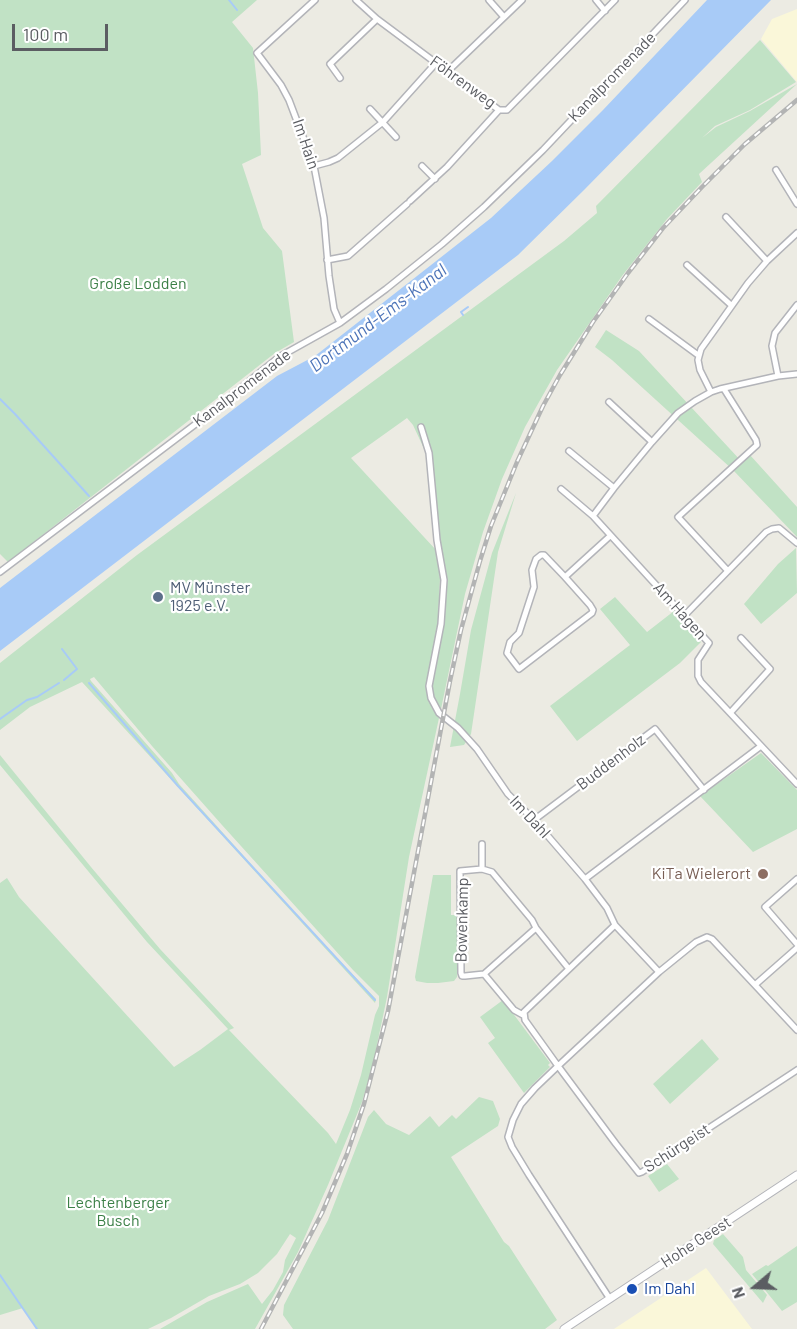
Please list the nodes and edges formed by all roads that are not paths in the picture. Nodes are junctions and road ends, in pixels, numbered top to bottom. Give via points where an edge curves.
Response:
1 (315, 0) edge
2 (356, 0) edge
3 (489, 0) edge
4 (522, 0) edge
5 (596, 0) edge
6 (615, 0) edge
7 (685, 0) edge
8 (605, 10) junction
9 (504, 17) junction
10 (377, 19) junction
11 (436, 63) junction
12 (448, 71) junction
13 (340, 78) dead end
14 (370, 109) dead end
15 (499, 110) junction
16 (383, 122) junction
17 (396, 137) dead end
18 (314, 166) junction
19 (422, 166) dead end
20 (776, 170) dead end
21 (435, 179) junction
22 (797, 204) edge
23 (726, 217) dead end
24 (797, 233) edge
25 (327, 260) junction
26 (767, 261) junction
27 (687, 265) dead end
28 (731, 305) junction
29 (797, 305) edge
30 (649, 319) dead end
31 (340, 323) junction
32 (698, 355) junction
33 (797, 374) edge
34 (778, 376) junction
35 (724, 388) junction
36 (711, 392) junction
37 (609, 402) dead end
38 (421, 427) dead end
39 (652, 442) junction
40 (569, 451) dead end
41 (614, 488) junction
42 (561, 489) dead end
43 (593, 516) junction
44 (610, 536) junction
45 (797, 543) edge
46 (728, 571) junction
47 (0, 572) edge
48 (565, 577) junction
49 (684, 616) junction
50 (741, 638) dead end
51 (731, 712) junction
52 (761, 746) junction
53 (797, 784) edge
54 (704, 790) junction
55 (534, 820) junction
56 (482, 844) dead end
57 (482, 869) junction
58 (585, 879) junction
59 (797, 879) edge
60 (615, 925) junction
61 (536, 928) junction
62 (797, 946) edge
63 (569, 969) junction
64 (659, 972) junction
65 (484, 974) junction
66 (756, 984) junction
67 (523, 1015) junction
68 (797, 1030) edge
69 (558, 1066) junction
70 (797, 1070) edge
71 (797, 1175) edge
72 (610, 1299) junction
73 (564, 1329) edge

1 - 18 street, Im Hain via 257,53 282,85
2 - 10 street, Föhrenweg
3 - 9 street
4 - 9 street
5 - 8 street
6 - 8 street, Föhrenweg
7 - 31 street, Kanalpromenade via 484,207
8 - 15 street, Föhrenweg via 507,110
9 - 12 street
10 - 11 street, Föhrenweg
10 - 13 street via 330,64
11 - 12 street, Föhrenweg
11 - 16 street
12 - 15 street, Föhrenweg
14 - 16 street
15 - 21 street
16 - 17 street
16 - 18 street via 338,159
18 - 25 street, Im Hain
19 - 21 street
20 - 22 street
21 - 25 street via 348,256
23 - 26 street
24 - 26 street
25 - 31 street, Im Hain via 334,309
26 - 28 street
27 - 28 street
28 - 32 street
29 - 34 street via 776,333 772,346
30 - 32 street
31 - 47 street, Kanalpromenade via 279,357
32 - 36 street via 700,370
33 - 34 street
34 - 35 street
35 - 36 street
35 - 46 street via 757,446 678,516
36 - 39 street via 678,413
37 - 39 street
38 - 55 street, Im Dahl via 429,453 444,580 441,624 429,686 431,698 439,713 477,748 508,794
39 - 41 street
40 - 41 street
41 - 43 street
42 - 43 street, Am Hagen
43 - 44 street, Am Hagen
44 - 48 street
44 - 49 street, Am Hagen
45 - 46 street via 779,528 772,529
46 - 49 street
48 - 48 street via 544,555 536,559 534,587 519,633 510,642 507,653 519,669 592,613 590,605
49 - 51 street, Am Hagen via 709,643 698,660 698,676
50 - 51 street via 770,669
51 - 52 street, Am Hagen
52 - 53 street, Am Hagen
52 - 54 street
54 - 55 street, Buddenholz via 654,729
54 - 58 street
55 - 58 street, Im Dahl
56 - 57 street
57 - 61 street, Bowenkamp via 492,872
57 - 65 street, Bowenkamp via 460,871 461,973
58 - 60 street, Im Dahl
59 - 62 street via 765,907
60 - 63 street
60 - 64 street, Im Dahl
61 - 63 street, Bowenkamp
61 - 65 street, Bowenkamp
62 - 66 street
63 - 67 street
64 - 66 street via 707,937
64 - 69 street
65 - 67 street, Bowenkamp via 514,1010
66 - 68 street
67 - 69 street
69 - 70 street, Schürgeist via 639,1173
69 - 72 street via 521,1104 508,1137
71 - 72 street, Hohe Geest
72 - 73 street, Hohe Geest

